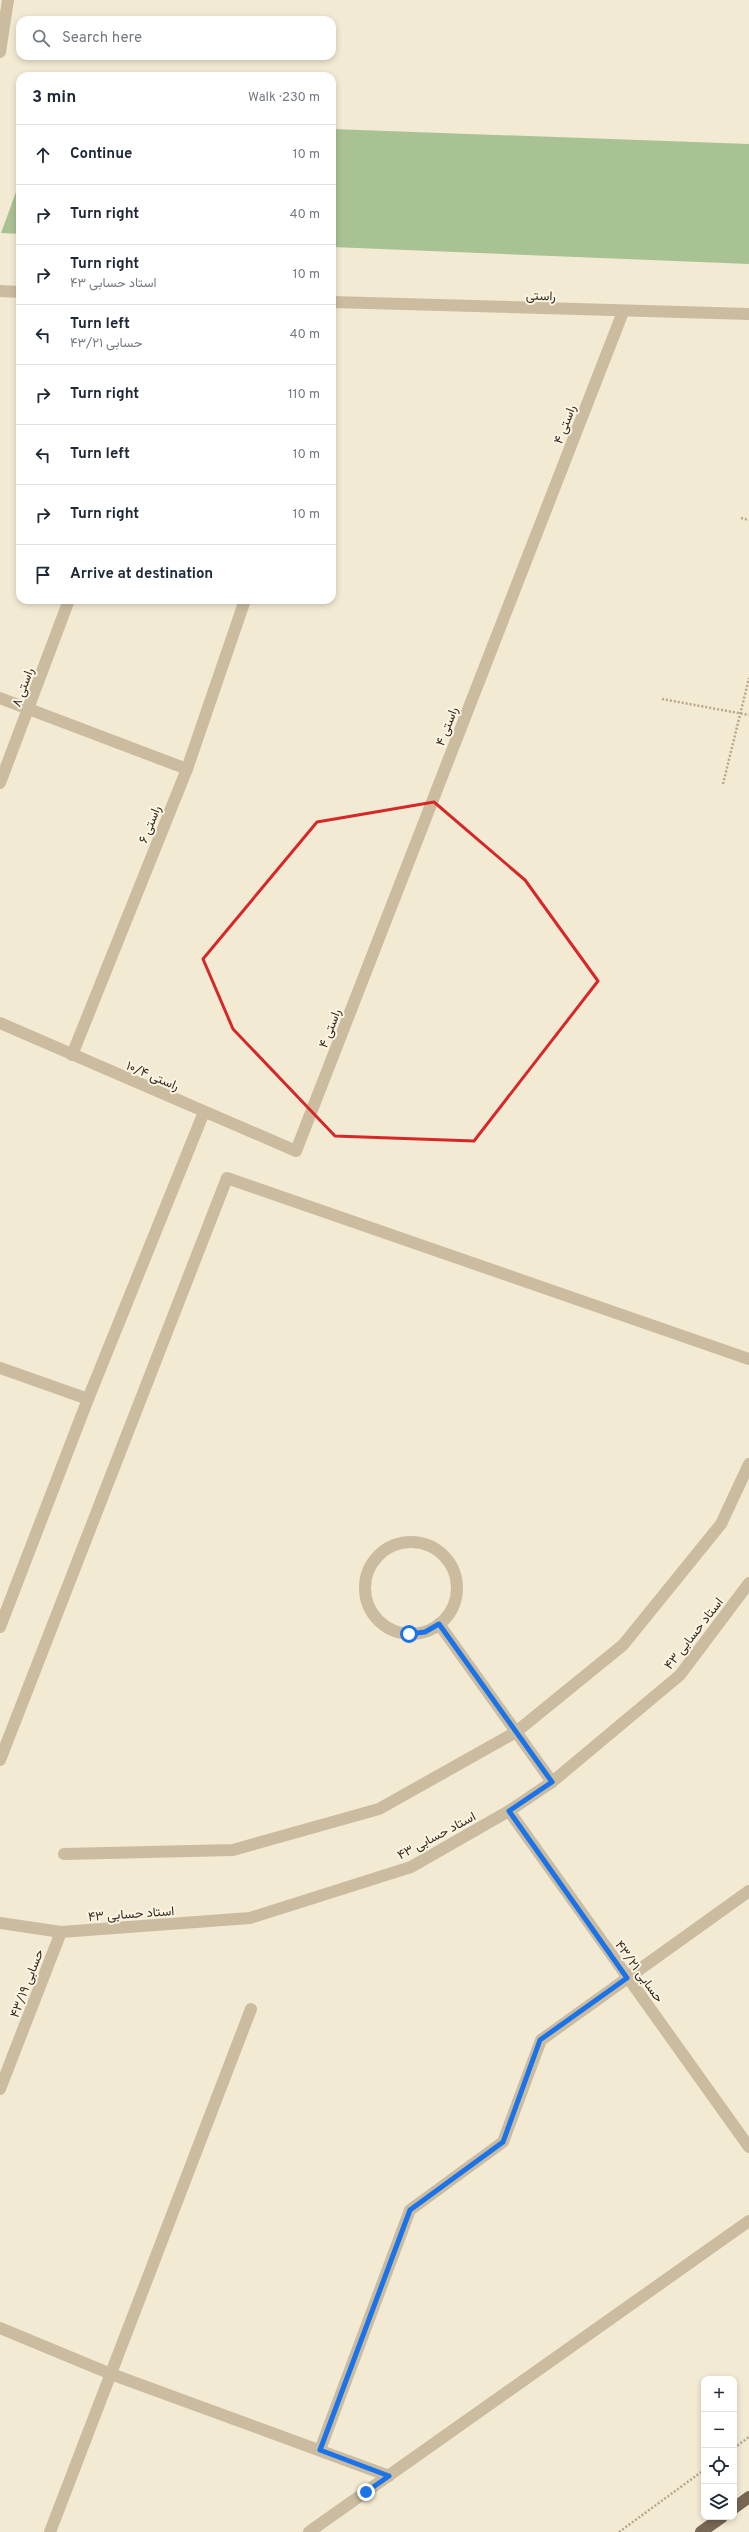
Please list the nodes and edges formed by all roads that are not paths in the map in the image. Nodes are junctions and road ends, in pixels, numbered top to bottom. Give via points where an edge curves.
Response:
1 (8, 0) edge
2 (0, 52) edge
3 (0, 291) edge
4 (16, 292) edge
5 (336, 302) edge
6 (623, 312) junction
7 (749, 314) edge
8 (68, 604) edge
9 (244, 604) edge
10 (0, 698) edge
11 (29, 709) junction
12 (187, 769) junction
13 (0, 783) edge
14 (0, 1023) edge
15 (72, 1055) junction
16 (204, 1112) junction
17 (296, 1151) joint
18 (749, 1359) edge
19 (0, 1368) edge
20 (88, 1399) junction
21 (749, 1464) edge
22 (749, 1584) edge
23 (439, 1624) junction
24 (0, 1627) edge
25 (516, 1732) junction
26 (0, 1760) edge
27 (552, 1782) junction
28 (509, 1811) junction
29 (64, 1854) dead end
30 (749, 1891) edge
31 (0, 1923) edge
32 (61, 1932) junction
33 (627, 1978) junction
34 (251, 2009) dead end
35 (0, 2089) edge
36 (749, 2146) edge
37 (749, 2221) edge
38 (0, 2328) edge
39 (111, 2374) junction
40 (320, 2450) junction
41 (389, 2476) junction
42 (749, 2497) edge
43 (737, 2506) edge
44 (718, 2520) edge
45 (50, 2532) edge
46 (309, 2532) edge
47 (701, 2532) edge

1 - 2 street
3 - 4 street
5 - 6 street, راستی
6 - 7 street, راستی
6 - 17 street, راستی ۴
8 - 11 street, راستی ۸
9 - 12 street, راستی ۶
10 - 11 street
11 - 12 street
11 - 13 street, راستی ۸
12 - 15 street, راستی ۶
14 - 15 street, راستی ۱۰/۴
15 - 16 street, راستی ۱۰/۴
16 - 17 street, راستی ۱۰/۴
16 - 20 street
18 - 26 street via 227,1178
19 - 20 street
20 - 24 street
21 - 25 street via 720,1524 623,1645
22 - 27 street, استاد حسابی ۴۳ via 680,1676
23 - 23 street via 450,1612 456,1597 456,1581 451,1566 441,1554 427,1545 396,1544 382,1552 371,1564 365,1579 365,1596 373,1615 380,1623 394,1631 409,1634 425,1632
23 - 25 street
25 - 27 street
25 - 29 street via 379,1809 233,1850
27 - 28 street, استاد حسابی ۴۳
28 - 32 street, استاد حسابی ۴۳ via 411,1867 250,1918
28 - 33 street, حسابی ۴۳/۲۱
30 - 33 street
31 - 32 street, استاد حسابی ۴۳
32 - 35 street, حسابی ۴۳/۱۹
33 - 36 street, حسابی ۴۳/۲۱
33 - 40 street via 540,2040 503,2142 410,2210
34 - 39 street
37 - 41 street
38 - 39 street
39 - 40 street
39 - 45 street
40 - 41 street
41 - 46 street
42 - 43 main road
44 - 47 main road

